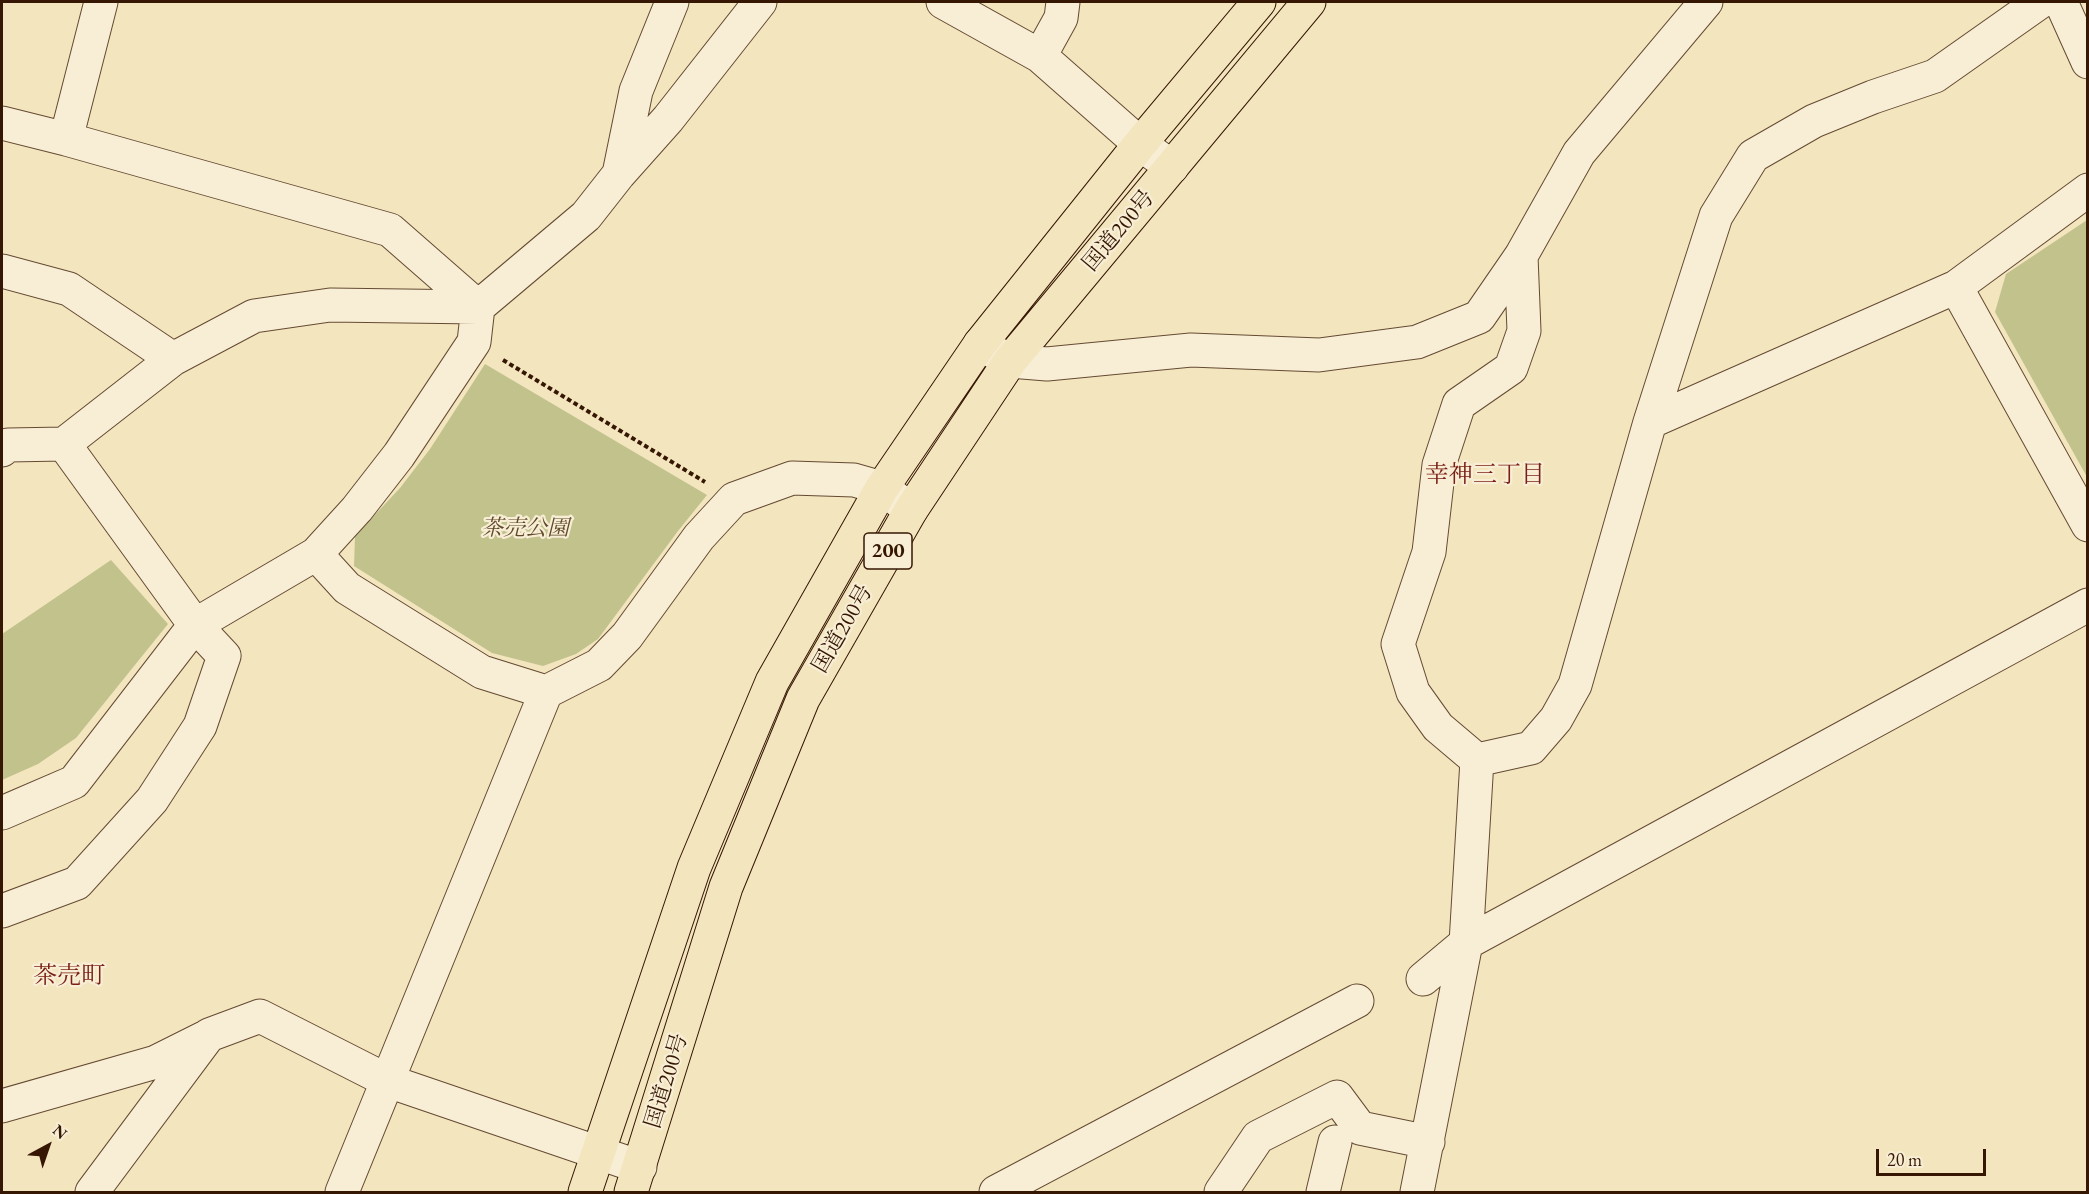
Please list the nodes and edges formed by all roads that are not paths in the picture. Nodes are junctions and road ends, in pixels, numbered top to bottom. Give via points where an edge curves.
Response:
1 (100, 2) edge
2 (672, 2) edge
3 (760, 2) edge
4 (943, 2) edge
5 (1063, 2) edge
6 (1259, 2) edge
7 (1309, 2) edge
8 (1706, 2) edge
9 (2040, 2) edge
10 (2061, 2) edge
11 (1040, 56) junction
12 (2088, 62) edge
13 (2, 123) edge
14 (66, 139) junction
15 (1140, 144) junction
16 (1172, 167) junction
17 (620, 174) junction
18 (2088, 190) edge
19 (1521, 256) junction
20 (2, 271) edge
21 (1956, 287) junction
22 (478, 307) junction
23 (980, 344) junction
24 (173, 359) junction
25 (1010, 361) junction
26 (1650, 422) junction
27 (64, 444) junction
28 (4, 446) edge
29 (882, 488) junction
30 (911, 510) junction
31 (2088, 525) edge
32 (316, 554) junction
33 (2088, 605) edge
34 (195, 625) junction
35 (546, 692) junction
36 (1477, 760) junction
37 (2, 813) edge
38 (2, 911) edge
39 (1466, 943) junction
40 (1423, 979) dead end
41 (1357, 1001) dead end
42 (209, 1035) junction
43 (388, 1081) junction
44 (2, 1106) edge
45 (1335, 1142) dead end
46 (1428, 1142) junction
47 (597, 1153) junction
48 (636, 1180) edge
49 (92, 1192) edge
50 (342, 1192) edge
51 (585, 1192) edge
52 (996, 1192) edge
53 (1221, 1192) edge
54 (1323, 1192) edge
55 (1417, 1192) edge

1 - 14 street
2 - 17 street via 636,91
3 - 17 street
4 - 11 street
5 - 11 street via 1061,18
6 - 15 highway, 国道200号 / 200
7 - 16 highway, 国道200号 / 200
8 - 19 street via 1579,153
9 - 26 street via 1935,76 1815,121 1753,156 1716,216
10 - 12 street
11 - 15 street
13 - 14 street
14 - 22 street via 390,230
15 - 16 street
15 - 23 highway, 国道200号 / 200
16 - 25 highway, 国道200号 / 200
17 - 22 street via 586,216
18 - 21 street
19 - 25 street via 1479,317 1417,342 1319,355 1191,350 1047,364
19 - 36 street via 1524,331 1511,368 1459,404 1439,465 1429,552 1398,644 1413,692 1438,727
20 - 24 street via 69,289
21 - 26 street
21 - 31 street
22 - 24 street via 330,305 254,316
22 - 32 street via 474,342 399,455
23 - 25 street
23 - 29 highway, 国道200号 / 200
24 - 27 street
25 - 30 highway, 国道200号 / 200
26 - 36 street via 1575,685 1556,719 1531,748
27 - 28 street
27 - 34 street
29 - 30 street
29 - 35 street via 854,480 792,478 734,499 699,537 613,651 599,665
29 - 47 highway, 国道200号 / 200 via 772,682 694,868
30 - 48 highway, 国道200号 / 200 via 803,699 726,887
32 - 34 street
32 - 35 street via 347,588 482,672
33 - 39 street
34 - 37 street via 74,782
34 - 38 street via 224,656 200,726 152,800 77,883
35 - 43 street
36 - 39 street
39 - 40 street
39 - 46 street
41 - 52 street
42 - 43 street via 260,1016
42 - 44 street via 156,1062
42 - 49 street
43 - 47 street
43 - 50 street
45 - 54 street
46 - 53 street via 1360,1128 1337,1097 1258,1137
46 - 55 street
47 - 48 street
47 - 51 highway, 国道200号 / 200

